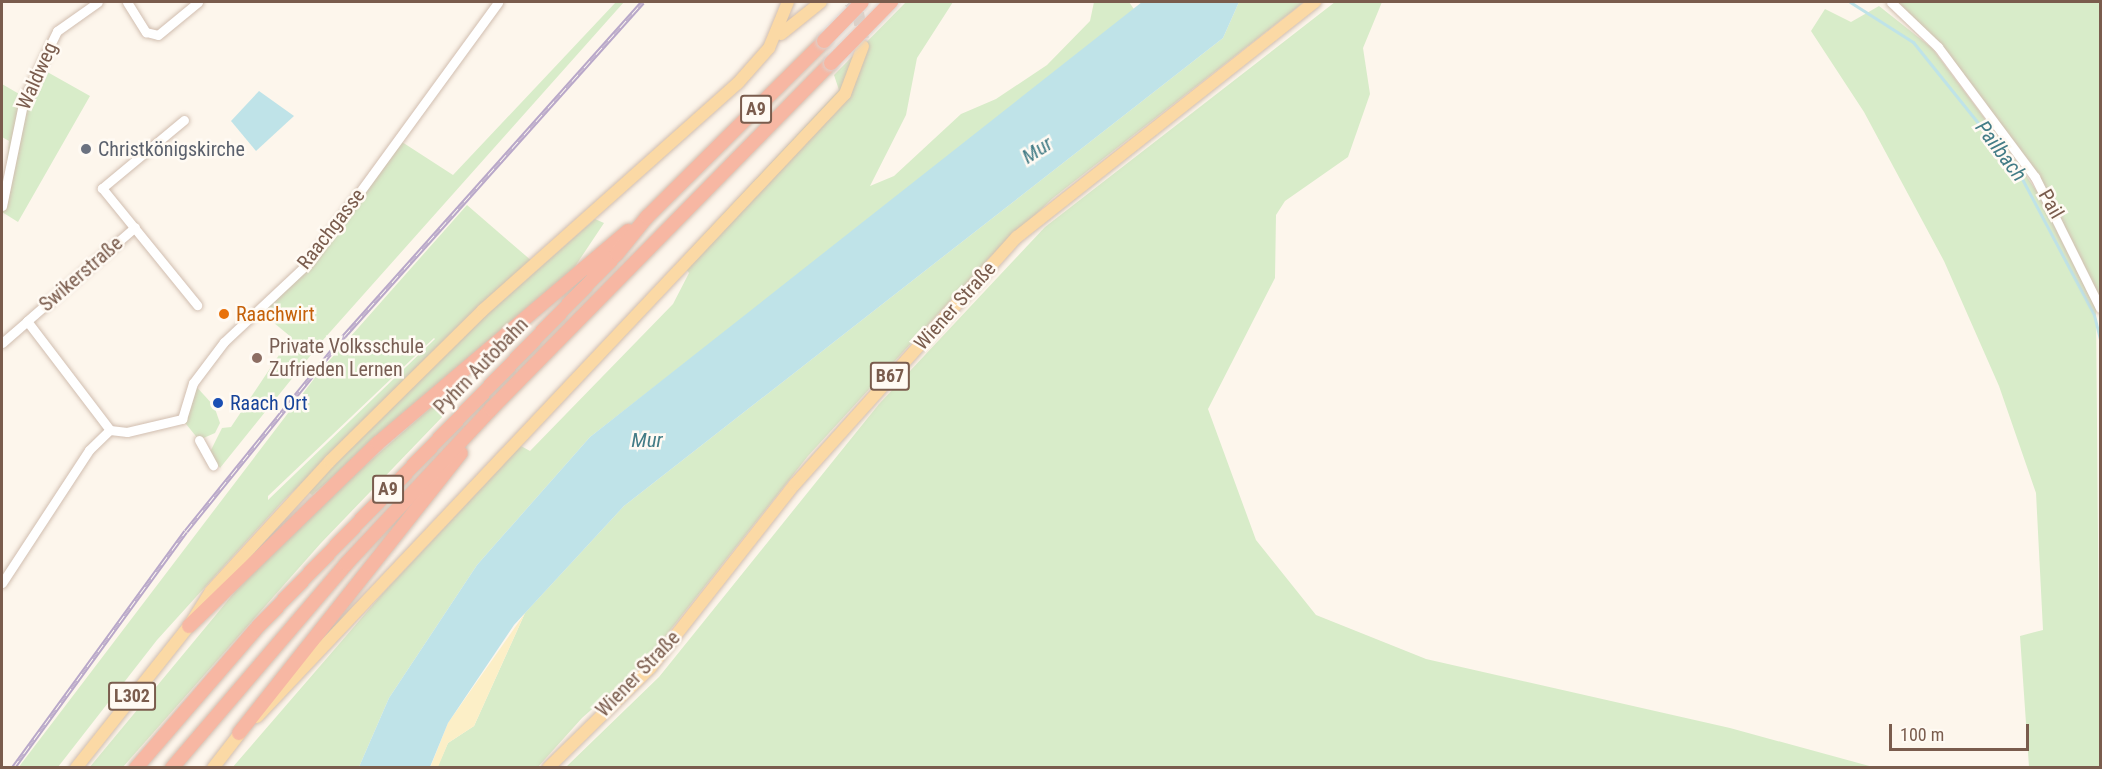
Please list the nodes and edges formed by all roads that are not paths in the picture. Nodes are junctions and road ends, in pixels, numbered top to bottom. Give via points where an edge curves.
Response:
1 (98, 2) edge
2 (127, 2) edge
3 (198, 2) edge
4 (498, 2) edge
5 (788, 2) edge
6 (821, 2) edge
7 (862, 2) edge
8 (891, 2) edge
9 (1315, 2) edge
10 (1891, 2) edge
11 (863, 46) tunnel mouth
12 (769, 48) junction
13 (184, 120) dead end
14 (2, 206) edge
15 (647, 217) junction
16 (135, 227) junction
17 (197, 305) dead end
18 (2100, 308) edge
19 (27, 321) junction
20 (2, 343) edge
21 (527, 374) junction
22 (110, 430) junction
23 (199, 440) dead end
24 (213, 465) dead end
25 (2, 583) edge
26 (189, 626) junction
27 (239, 733) junction
28 (76, 768) edge
29 (136, 768) edge
30 (172, 768) edge
31 (213, 768) edge
32 (548, 768) edge

1 - 14 street, Waldweg via 57,31 24,99
2 - 3 street via 146,32 158,35
4 - 22 street, Raachgasse via 308,263 218,351 193,383 182,419 127,432
5 - 12 main road, L302
6 - 12 main road via 798,16
7 - 15 highway, Pyhrn Autobahn / A9, bridge
8 - 21 highway, Pyhrn Autobahn / A9, bridge
9 - 32 main road, Wiener Straße / B67 via 1017,237 795,483 650,668
10 - 18 street, Pail via 1938,47 2036,177
11 - 27 main road via 845,94 278,699
12 - 26 main road, L302 via 692,127 483,310 330,461 211,591
13 - 16 street via 102,188
15 - 26 highway via 378,443
15 - 29 highway, Pyhrn Autobahn / A9 via 617,254 255,630
16 - 17 street
16 - 19 street, Swikerstraße
19 - 20 street, Swikerstraße
19 - 22 street, Swikerstraße
21 - 27 highway
21 - 30 highway, Pyhrn Autobahn / A9 via 346,564
22 - 25 street via 89,450
23 - 24 street
26 - 28 main road, L302
27 - 31 main road

